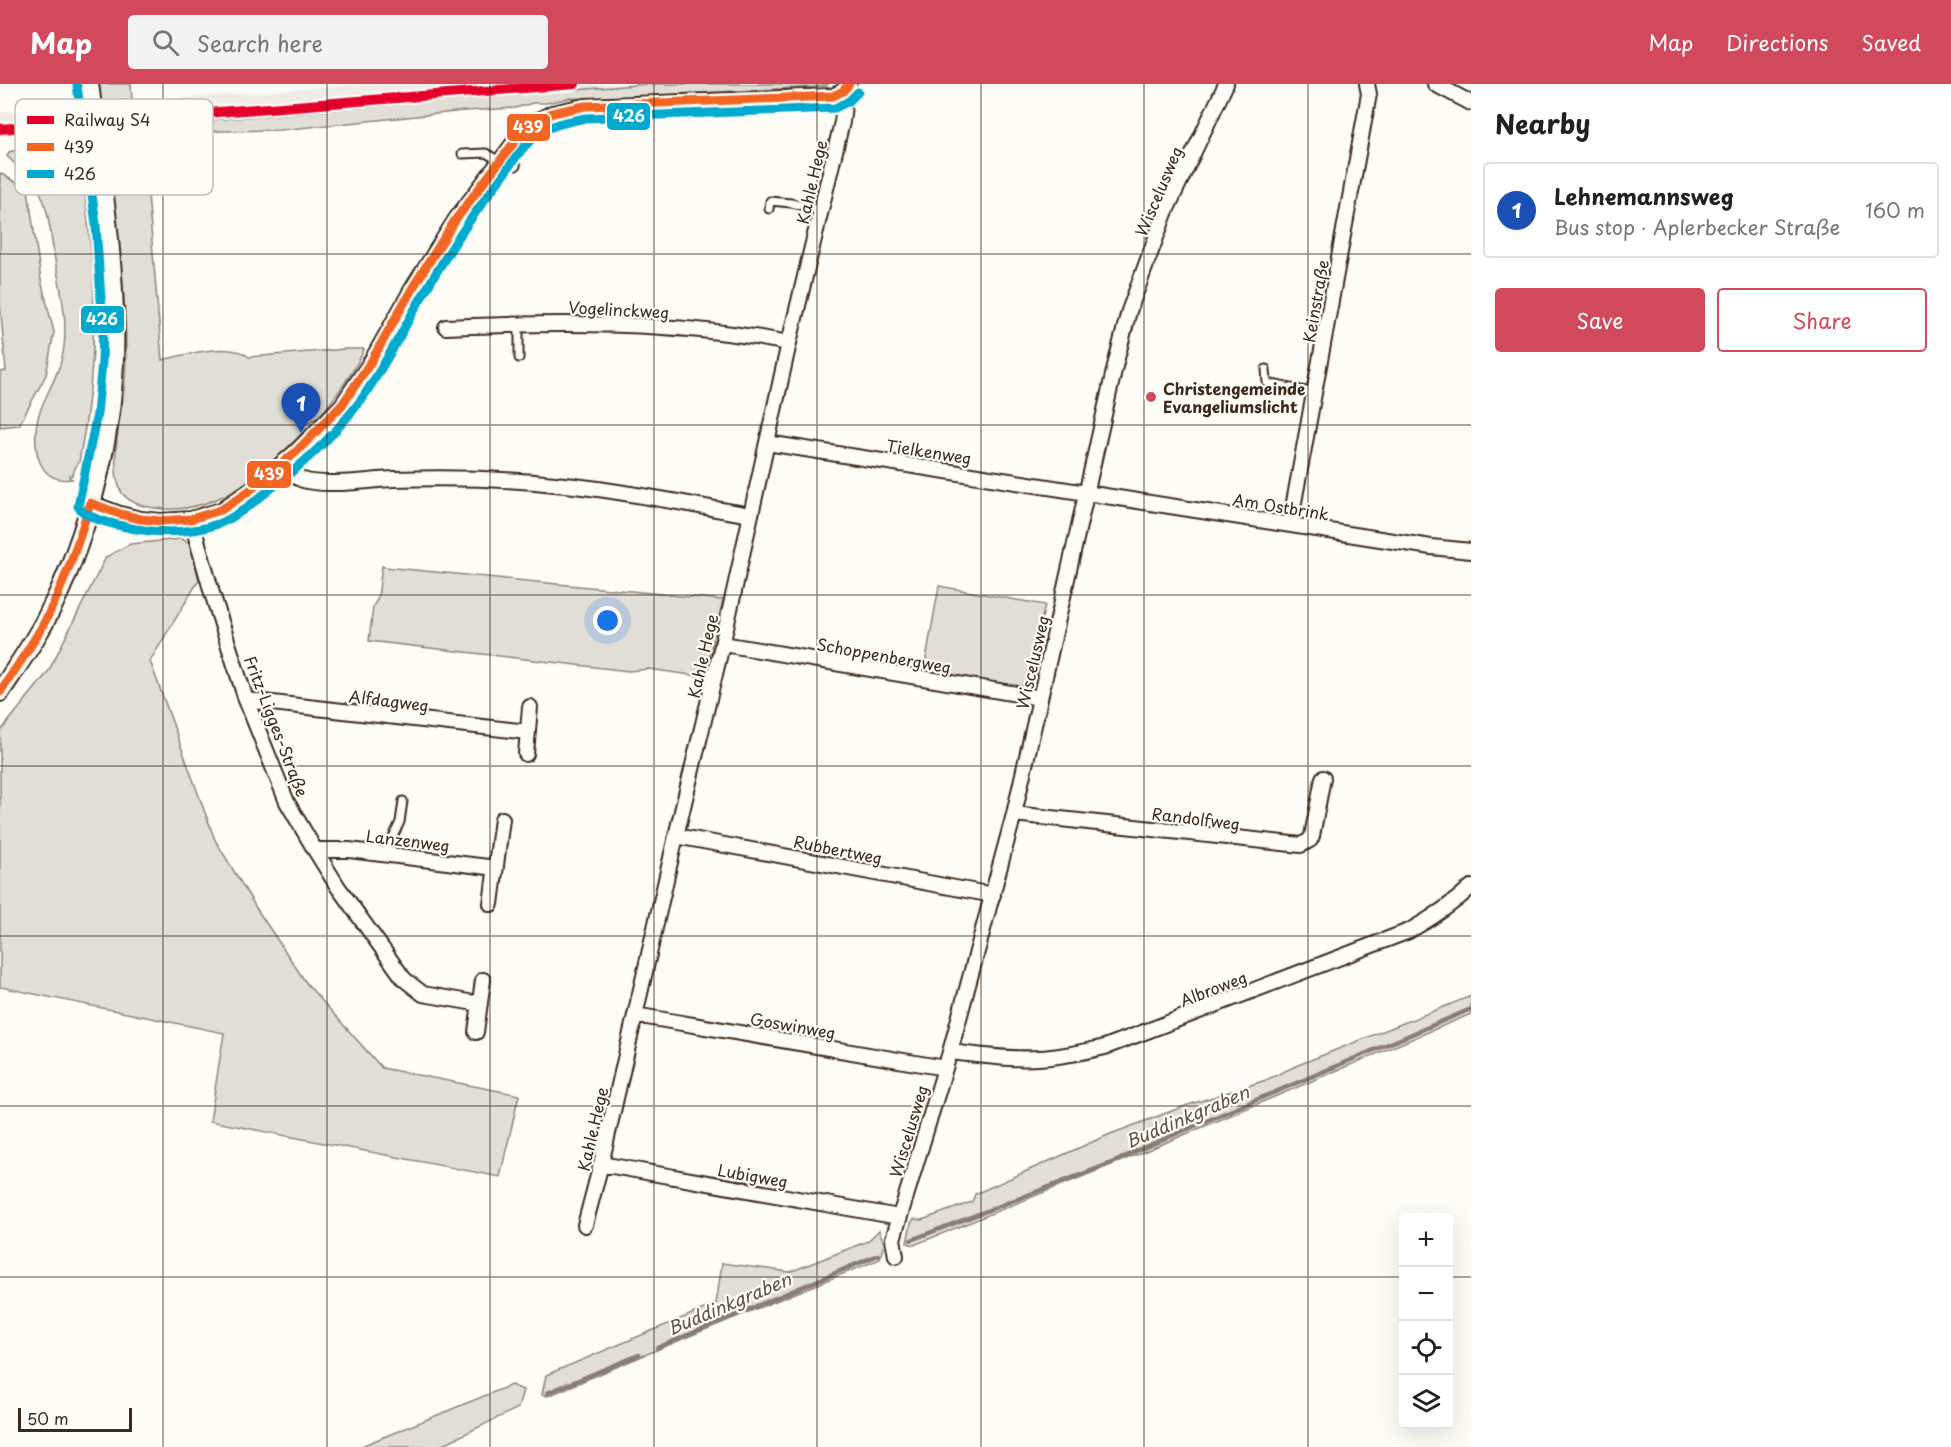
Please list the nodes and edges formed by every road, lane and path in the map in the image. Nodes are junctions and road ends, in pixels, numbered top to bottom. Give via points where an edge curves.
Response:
1 (89, 84) edge
2 (849, 84) edge
3 (1226, 84) edge
4 (1367, 84) edge
5 (1435, 84) edge
6 (838, 94) junction
7 (91, 99) edge
8 (1471, 103) edge
9 (462, 154) dead end
10 (501, 159) junction
11 (516, 165) dead end
12 (102, 195) edge
13 (769, 209) dead end
14 (821, 210) junction
15 (519, 324) junction
16 (446, 327) dead end
17 (789, 343) junction
18 (519, 358) dead end
19 (1266, 369) dead end
20 (1315, 393) junction
21 (767, 443) junction
22 (281, 465) junction
23 (1087, 493) junction
24 (90, 503) junction
25 (750, 515) junction
26 (191, 519) junction
27 (1290, 524) junction
28 (1471, 551) edge
29 (723, 644) junction
30 (0, 692) edge
31 (1040, 698) junction
32 (246, 700) junction
33 (530, 707) dead end
34 (528, 732) junction
35 (526, 754) dead end
36 (1323, 778) dead end
37 (403, 801) dead end
38 (1014, 814) junction
39 (502, 819) dead end
40 (676, 836) junction
41 (315, 850) junction
42 (386, 854) junction
43 (495, 868) junction
44 (1471, 887) edge
45 (993, 895) junction
46 (491, 904) dead end
47 (483, 980) dead end
48 (480, 1004) junction
49 (636, 1015) junction
50 (476, 1032) dead end
51 (950, 1052) junction
52 (945, 1068) junction
53 (601, 1164) junction
54 (899, 1217) junction
55 (585, 1225) dead end
56 (896, 1256) dead end

1 - 7 main road
2 - 6 street
3 - 23 street, Wiscelusweg via 1166,213 1129,311
4 - 20 street, Keinstraße via 1369,94
5 - 8 street
6 - 10 street via 571,108 536,121
6 - 14 street, Kahle Hege via 844,105 842,122
9 - 10 lane via 486,153
10 - 11 lane
10 - 22 street via 439,245 354,390 329,420
12 - 24 main road via 114,337 105,442
13 - 14 lane via 770,201
14 - 17 street, Kahle Hege
15 - 16 street, Vogelinckweg
15 - 17 street, Vogelinckweg via 645,326
15 - 18 lane
17 - 21 street, Kahle Hege
19 - 20 lane via 1267,383
20 - 27 street, Keinstraße
21 - 23 street, Tielkenweg
21 - 25 street, Kahle Hege
22 - 25 street via 305,481 441,479 575,486
22 - 26 street via 221,510
23 - 27 street, Am Ostbrink
23 - 31 street, Wiscelusweg
24 - 26 street via 141,519
24 - 30 main road via 74,554 47,617
25 - 29 street, Kahle Hege
26 - 32 street, Fritz-Ligges-Straße
27 - 28 street, Am Ostbrink
29 - 31 street, Schoppenbergweg
29 - 40 street, Kahle Hege
31 - 38 street, Wiscelusweg
32 - 34 street, Alfdagweg
32 - 41 street, Fritz-Ligges-Straße via 287,802
33 - 34 street
34 - 35 street
36 - 38 street, Randolfweg via 1312,836 1301,846
37 - 42 lane via 400,822
38 - 45 street, Wiscelusweg
39 - 43 street
40 - 45 street, Rubbertweg
40 - 49 street, Kahle Hege
41 - 42 street, Lanzenweg
41 - 48 street, Fritz-Ligges-Straße via 404,979 423,994
42 - 43 street, Lanzenweg
43 - 46 street
44 - 51 street, Albroweg via 1458,900 1409,931 1105,1047 1039,1058
45 - 51 street, Wiscelusweg
47 - 48 street
48 - 50 street
49 - 52 street, Goswinweg
49 - 53 street, Kahle Hege
51 - 52 street, Wiscelusweg
52 - 54 street, Wiscelusweg
53 - 54 street, Lubigweg
53 - 55 street, Kahle Hege
54 - 56 street, Wiscelusweg via 892,1239

